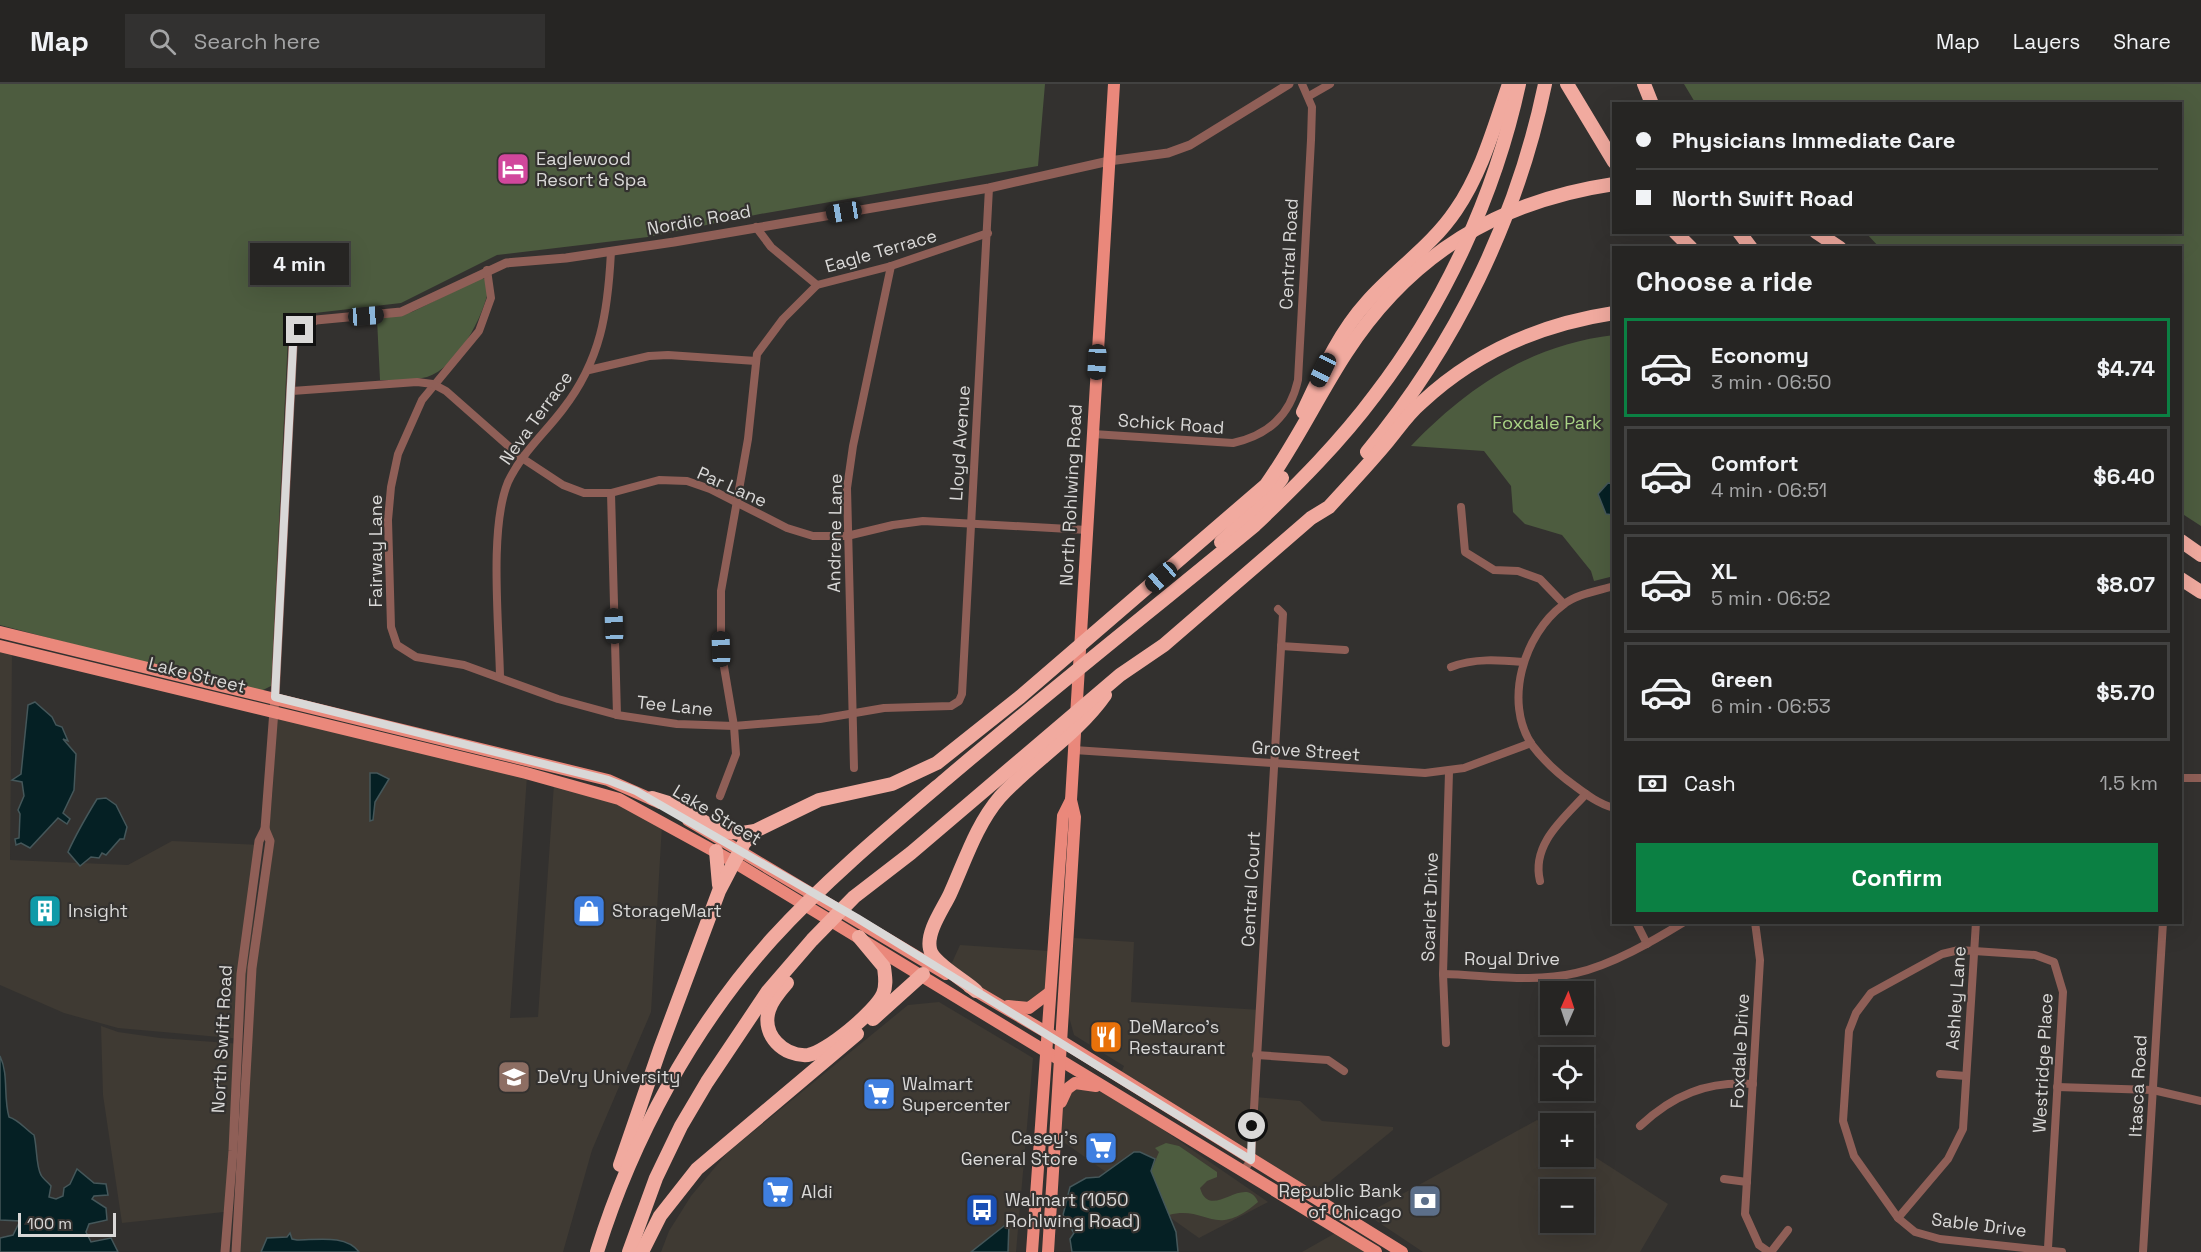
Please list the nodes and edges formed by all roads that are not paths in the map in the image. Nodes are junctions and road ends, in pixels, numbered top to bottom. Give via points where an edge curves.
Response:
1 (1114, 84) edge
2 (1289, 84) edge
3 (1302, 84) edge
4 (1330, 84) edge
5 (1509, 84) edge
6 (1519, 84) edge
7 (1545, 84) edge
8 (1567, 84) edge
9 (1644, 84) edge
10 (1309, 96) junction
11 (1651, 102) edge
12 (1612, 159) edge
13 (1109, 161) junction
14 (1612, 184) edge
15 (989, 188) junction
16 (756, 227) junction
17 (988, 233) junction
18 (1677, 234) edge
19 (1818, 234) edge
20 (1689, 246) edge
21 (1837, 246) edge
22 (611, 251) junction
23 (891, 266) junction
24 (487, 270) junction
25 (817, 285) junction
26 (1612, 313) edge
27 (303, 327) joint
28 (1363, 332) junction
29 (756, 361) junction
30 (590, 370) junction
31 (433, 384) junction
32 (291, 391) junction
33 (1277, 422) joint
34 (1093, 434) junction
35 (522, 458) junction
36 (610, 493) junction
37 (735, 503) junction
38 (1461, 507) dead end
39 (1311, 518) junction
40 (969, 524) junction
41 (1087, 530) junction
42 (847, 536) junction
43 (2182, 542) edge
44 (1194, 549) junction
45 (2182, 552) edge
46 (2201, 555) edge
47 (2201, 564) edge
48 (2182, 580) edge
49 (1612, 587) edge
50 (1177, 590) junction
51 (2201, 592) edge
52 (1563, 604) junction
53 (1278, 609) dead end
54 (0, 632) edge
55 (397, 645) joint
56 (0, 646) edge
57 (1281, 646) junction
58 (1345, 650) dead end
59 (1523, 662) junction
60 (1451, 668) dead end
61 (500, 677) junction
62 (275, 697) junction
63 (959, 701) joint
64 (274, 713) junction
65 (854, 714) junction
66 (617, 715) junction
67 (734, 726) junction
68 (1531, 743) junction
69 (1074, 750) junction
70 (1026, 763) junction
71 (1273, 764) junction
72 (854, 768) dead end
73 (1449, 772) junction
74 (2182, 778) edge
75 (2201, 778) edge
76 (1586, 794) junction
77 (720, 796) dead end
78 (652, 798) junction
79 (1071, 800) junction
80 (1612, 807) edge
81 (265, 829) junction
82 (754, 831) junction
83 (716, 851) junction
84 (737, 856) junction
85 (1540, 881) dead end
86 (719, 891) junction
87 (1637, 924) edge
88 (1681, 924) edge
89 (1755, 924) edge
90 (1976, 924) edge
91 (2163, 924) edge
92 (859, 937) junction
93 (815, 942) junction
94 (1647, 944) junction
95 (904, 948) junction
96 (1975, 950) junction
97 (923, 974) junction
98 (1443, 974) junction
99 (976, 991) junction
100 (1049, 993) junction
101 (997, 1002) junction
102 (1047, 1032) junction
103 (1063, 1042) junction
104 (1446, 1043) dead end
105 (1046, 1052) junction
106 (1256, 1055) junction
107 (1062, 1062) junction
108 (1344, 1071) dead end
109 (1940, 1074) dead end
110 (1966, 1076) junction
111 (1753, 1084) junction
112 (2057, 1087) junction
113 (1106, 1088) junction
114 (2153, 1090) junction
115 (2201, 1101) edge
116 (1059, 1108) junction
117 (1640, 1126) dead end
118 (1251, 1160) junction
119 (1244, 1170) junction
120 (1724, 1179) dead end
121 (1747, 1182) junction
122 (1898, 1218) junction
123 (1788, 1230) dead end
124 (2048, 1248) junction
125 (225, 1252) edge
126 (237, 1252) edge
127 (591, 1252) edge
128 (597, 1252) edge
129 (629, 1252) edge
130 (642, 1252) edge
131 (1032, 1252) edge
132 (1048, 1252) edge
133 (1376, 1252) edge
134 (1402, 1252) edge
135 (1770, 1252) edge
136 (2062, 1252) edge
137 (2144, 1252) edge

1 - 13 main road, North Rohlwing Road
2 - 13 street, Nordic Road via 1190,145 1168,153
3 - 10 street, Central Road
4 - 10 street
5 - 44 highway via 1473,182 1454,212 1353,318 1280,454
6 - 50 highway via 1502,151 1484,199 1452,270 1407,349 1375,396 1304,478
7 - 39 highway via 1531,143 1511,201 1460,314 1408,399
8 - 12 highway
9 - 11 highway
10 - 33 street, Central Road via 1311,140 1298,380 1290,404
13 - 15 street, Nordic Road
13 - 34 main road, North Rohlwing Road
14 - 28 highway via 1514,209 1463,236 1424,263 1384,302
15 - 16 street, Nordic Road
15 - 17 street, Lloyd Avenue
16 - 22 street, Nordic Road
16 - 25 street via 771,247
17 - 23 street, Eagle Terrace
17 - 40 street, Lloyd Avenue
18 - 20 highway
19 - 21 highway
22 - 24 street, Nordic Road via 506,263
22 - 30 street, Neva Terrace via 606,311
23 - 25 street, Eagle Terrace
23 - 42 street, Andrene Lane via 853,446 847,488
24 - 27 street, Nordic Road via 400,312 326,319
24 - 31 street, Fairway Lane via 492,288 484,320 472,342
25 - 29 street, Eagle Terrace via 778,325
26 - 39 highway via 1577,319 1520,338 1444,382 1329,507
27 - 32 street, North Swift Road via 293,345
28 - 44 highway via 1266,485
28 - 50 highway via 1306,442 1276,486 1195,564
29 - 30 street via 649,356
29 - 37 street, Eagle Terrace via 748,439
30 - 35 street, Neva Terrace
31 - 32 street
31 - 35 street, Par Lane
31 - 55 street, Fairway Lane via 407,429 391,487 391,627
32 - 62 street, North Swift Road
33 - 34 street, Schick Road via 1258,435 1233,443
34 - 41 main road, North Rohlwing Road
35 - 36 street, Par Lane via 572,489
35 - 61 street, Neva Terrace via 504,495 498,526
36 - 37 street, Par Lane via 644,482 672,480 699,485
36 - 66 street
37 - 42 street, Par Lane via 799,533
37 - 67 street, Eagle Terrace via 720,620
38 - 52 street via 1465,552 1494,570 1518,571 1540,579
39 - 70 highway via 1164,645 1118,678 1094,710
40 - 41 street, Par Lane
40 - 42 street, Par Lane via 910,522
40 - 63 street, Lloyd Avenue
41 - 69 main road, North Rohlwing Road
42 - 65 street, Andrene Lane
43 - 46 highway
44 - 82 highway via 937,763 892,784 819,800
45 - 47 highway
48 - 51 highway
49 - 52 street
50 - 128 highway via 1030,710 830,882 787,924 720,1006 672,1081 641,1137
52 - 59 street via 1545,623
53 - 57 street, Central Court via 1283,614
54 - 62 main road, Lake Street
55 - 61 street, Tee Lane via 416,657 450,662
56 - 64 main road, Lake Street
57 - 58 street
57 - 71 street, Central Court
59 - 60 street via 1494,660
59 - 68 street via 1520,705
61 - 66 street, Tee Lane via 558,699
62 - 64 street, North Swift Road
62 - 78 main road, Lake Street via 608,780
63 - 65 street, Tee Lane via 951,706 893,707
64 - 81 street, North Swift Road
64 - 83 main road, Lake Street via 600,793 644,811
65 - 67 street, Tee Lane
65 - 72 street, Andrene Lane
66 - 67 street, Tee Lane via 677,724
67 - 77 street, Eagle Terrace via 736,754
68 - 73 street, Grove Street
68 - 76 street via 1554,770
69 - 71 street, Grove Street
69 - 79 main road, North Rohlwing Road
70 - 93 highway via 885,874
70 - 99 highway via 970,845 931,937 933,957
71 - 73 street, Grove Street via 1404,773
71 - 106 street, Central Court
73 - 98 street, Scarlet Drive
74 - 75 street
76 - 80 street
76 - 85 street via 1540,851
78 - 82 highway via 675,805 720,831
78 - 84 main road, Lake Street
79 - 100 main road, North Rohlwing Road via 1063,816
79 - 103 main road, North Rohlwing Road via 1075,817
81 - 125 street, North Swift Road via 259,841 241,974
81 - 126 street, North Swift Road via 270,841 252,968
82 - 84 highway
83 - 84 main road, Lake Street
83 - 86 highway
84 - 86 highway
84 - 92 main road, Lake Street
84 - 95 main road, Lake Street
86 - 127 highway
87 - 94 street
88 - 94 street, Royal Drive
89 - 111 street, Foxdale Drive via 1760,960
90 - 96 street, Ashley Lane
91 - 114 street, Itasca Road
92 - 93 highway via 884,967 885,985 879,1000 817,1053 795,1054 784,1049 771,1034 769,1010
92 - 97 main road, Lake Street
93 - 129 highway via 768,991 707,1082 656,1178
94 - 98 street, Royal Drive via 1571,974
95 - 97 main road via 916,959
95 - 99 main road, Lake Street
96 - 110 street, Ashley Lane
96 - 112 street, Westridge Place via 2035,955 2054,962 2062,992
96 - 122 street via 1942,954 1871,993 1850,1025 1844,1131 1854,1156
97 - 105 main road, Lake Street
97 - 130 highway via 696,1169 660,1216
98 - 104 street, Scarlet Drive
99 - 101 main road, Lake Street
100 - 101 main road via 1029,1008
100 - 102 main road, North Rohlwing Road
101 - 102 main road, Lake Street
102 - 103 main road, Lake Street
102 - 105 main road, North Rohlwing Road
103 - 107 main road, North Rohlwing Road
103 - 118 main road, Lake Street
105 - 107 main road, Lake Street
105 - 131 main road, North Rohlwing Road
106 - 108 street via 1328,1060
106 - 118 street, Central Court
107 - 113 main road, Lake Street
107 - 116 main road, North Rohlwing Road
109 - 110 street, Ashley Lane
110 - 122 street, Ashley Lane via 1962,1134 1948,1159
111 - 117 street via 1726,1083 1691,1091 1669,1102
111 - 121 street, Foxdale Drive
112 - 114 street
112 - 124 street, Westridge Place
113 - 116 main road via 1075,1083 1067,1089
113 - 119 main road, Lake Street
114 - 115 street
114 - 137 street, Itasca Road
116 - 132 main road, North Rohlwing Road
118 - 119 street
118 - 134 main road, Lake Street
119 - 133 main road, Lake Street
120 - 121 street
121 - 135 street, Foxdale Drive via 1745,1214 1759,1245
122 - 124 street, Sable Drive via 1915,1232 1940,1239
123 - 135 street, Foxdale Drive
124 - 136 street, Sable Drive

